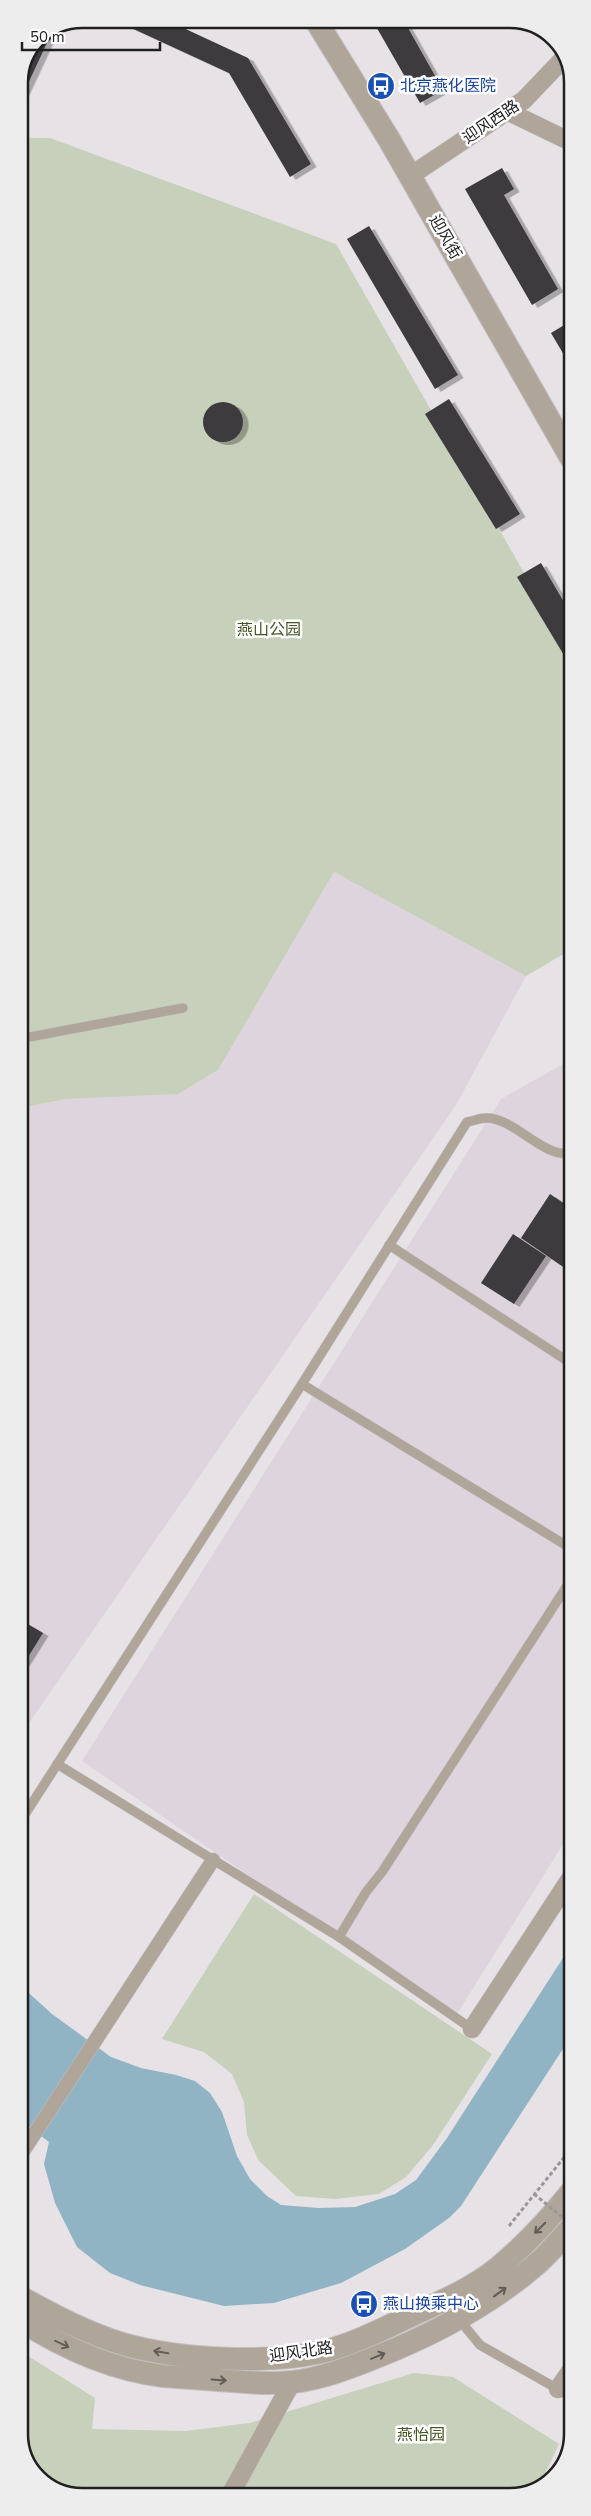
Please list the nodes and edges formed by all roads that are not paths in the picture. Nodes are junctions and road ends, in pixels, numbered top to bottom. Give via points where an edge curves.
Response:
1 (320, 28) edge
2 (560, 62) edge
3 (507, 112) junction
4 (564, 139) edge
5 (410, 176) junction
6 (564, 446) edge
7 (183, 1008) dead end
8 (27, 1037) edge
9 (564, 1151) edge
10 (389, 1245) junction
11 (564, 1359) edge
12 (302, 1384) junction
13 (564, 1545) edge
14 (564, 1590) edge
15 (57, 1764) junction
16 (27, 1811) edge
17 (212, 1860) junction
18 (564, 1888) edge
19 (339, 1937) junction
20 (472, 2029) joint
21 (27, 2145) edge
22 (564, 2201) edge
23 (564, 2234) edge
24 (27, 2301) edge
25 (451, 2310) junction
26 (27, 2325) edge
27 (292, 2382) junction
28 (564, 2392) edge
29 (234, 2488) edge

1 - 5 street, 迎风街
2 - 3 street, 迎风西路 via 524,100
3 - 4 street
3 - 5 street, 迎风西路
5 - 6 street, 迎风街
7 - 8 lane
9 - 10 lane via 551,1150 487,1117 467,1122
10 - 11 lane
10 - 12 lane
12 - 13 lane
12 - 15 lane
14 - 19 lane
15 - 16 lane
15 - 17 lane
17 - 19 lane
17 - 21 street
18 - 20 street
19 - 20 lane
22 -> 25 street, 迎风北路 via 506,2261
25 -> 23 street, 迎风北路 via 496,2295 533,2267
25 -> 24 street, 迎风北路 via 329,2350 290,2357 228,2358 167,2353 125,2344 69,2323
27 -> 25 street via 328,2374 412,2342
25 - 28 lane via 480,2345
26 -> 27 street via 76,2350 162,2376
27 - 29 street

